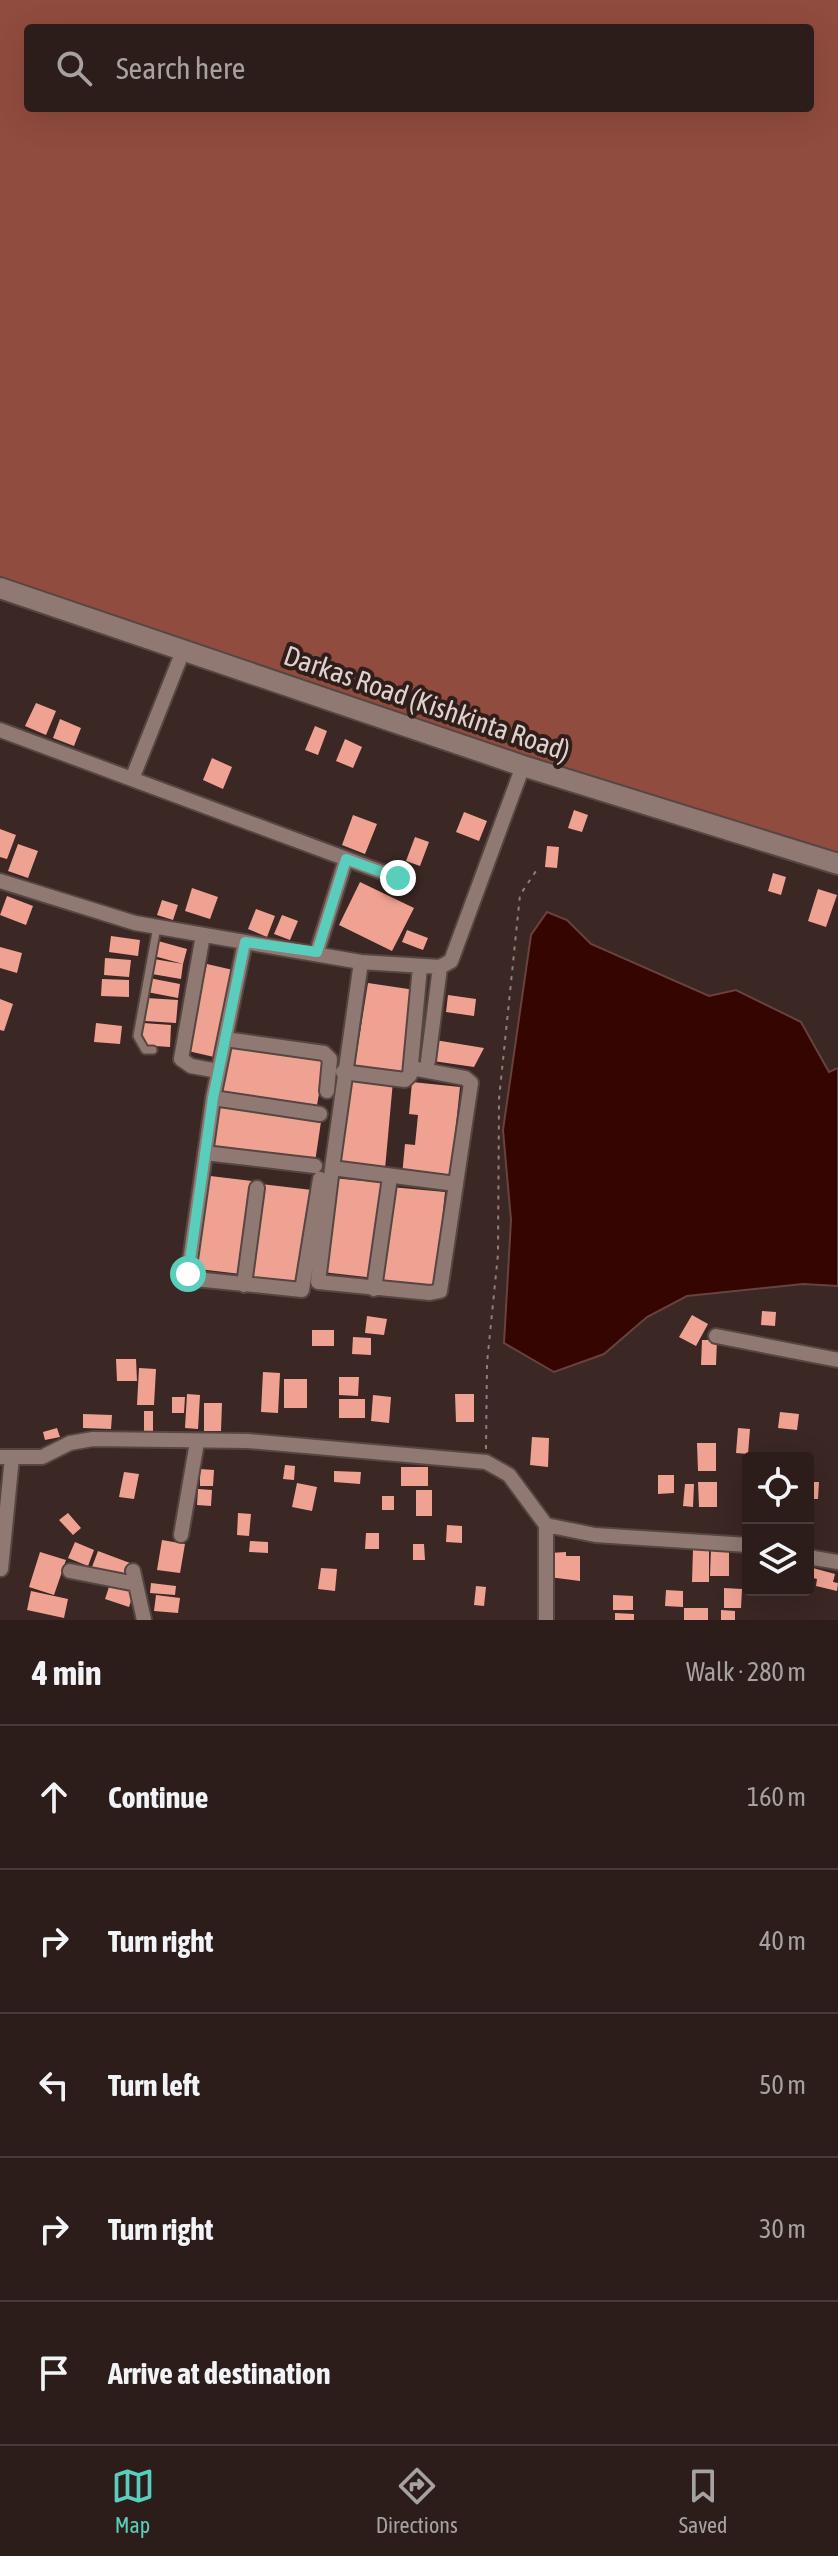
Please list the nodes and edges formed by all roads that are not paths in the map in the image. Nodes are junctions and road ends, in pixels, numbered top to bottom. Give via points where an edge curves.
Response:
1 (0, 588) edge
2 (183, 651) junction
3 (0, 730) edge
4 (523, 766) junction
5 (132, 779) junction
6 (346, 859) junction
7 (838, 864) edge
8 (398, 878) dead end
9 (0, 881) edge
10 (157, 927) junction
11 (203, 935) junction
12 (245, 942) junction
13 (317, 952) junction
14 (361, 962) junction
15 (420, 967) junction
16 (440, 967) junction
17 (225, 1039) junction
18 (153, 1050) dead end
19 (428, 1061) dead end
20 (412, 1068) junction
21 (218, 1071) junction
22 (343, 1072) junction
23 (327, 1091) dead end
24 (213, 1098) junction
25 (320, 1114) dead end
26 (205, 1153) junction
27 (332, 1168) junction
28 (390, 1177) junction
29 (456, 1184) junction
30 (257, 1188) dead end
31 (244, 1285) junction
32 (374, 1289) junction
33 (716, 1336) dead end
34 (838, 1360) edge
35 (197, 1442) junction
36 (6, 1457) edge
37 (546, 1525) junction
38 (181, 1535) dead end
39 (742, 1545) edge
40 (814, 1558) edge
41 (838, 1562) edge
42 (1, 1569) edge
43 (70, 1571) dead end
44 (144, 1620) edge
45 (546, 1620) edge

1 - 2 main road, Darkas Road (Kishkinta Road)
2 - 4 main road, Darkas Road (Kishkinta Road)
2 - 5 street
3 - 5 street
4 - 7 main road, Darkas Road (Kishkinta Road)
4 - 16 street via 451,961
5 - 6 street
6 - 8 street
6 - 13 street
9 - 10 street
10 - 11 street
10 - 18 lane via 137,1036 145,1050
11 - 12 street
11 - 21 street via 181,1059
12 - 13 street
12 - 17 street
13 - 14 street
14 - 15 street
14 - 22 street
15 - 16 street
15 - 20 street
16 - 19 street
17 - 21 street
17 - 23 street via 324,1053 330,1059
20 - 22 street via 405,1080
20 - 29 street via 471,1083
21 - 24 street
22 - 27 street
24 - 25 street
24 - 26 street
26 - 31 street via 188,1274
26 - 31 street via 318,1172 303,1288
27 - 28 street
27 - 32 street via 318,1282
28 - 29 street
28 - 32 street
29 - 32 street via 440,1291
30 - 31 street
33 - 34 street
35 - 36 street via 82,1439 42,1457
35 - 37 street via 248,1441 486,1462 509,1475
35 - 38 street
36 - 42 street
37 - 39 street via 595,1535
37 - 45 street
40 - 41 street
43 - 44 street via 134,1578

